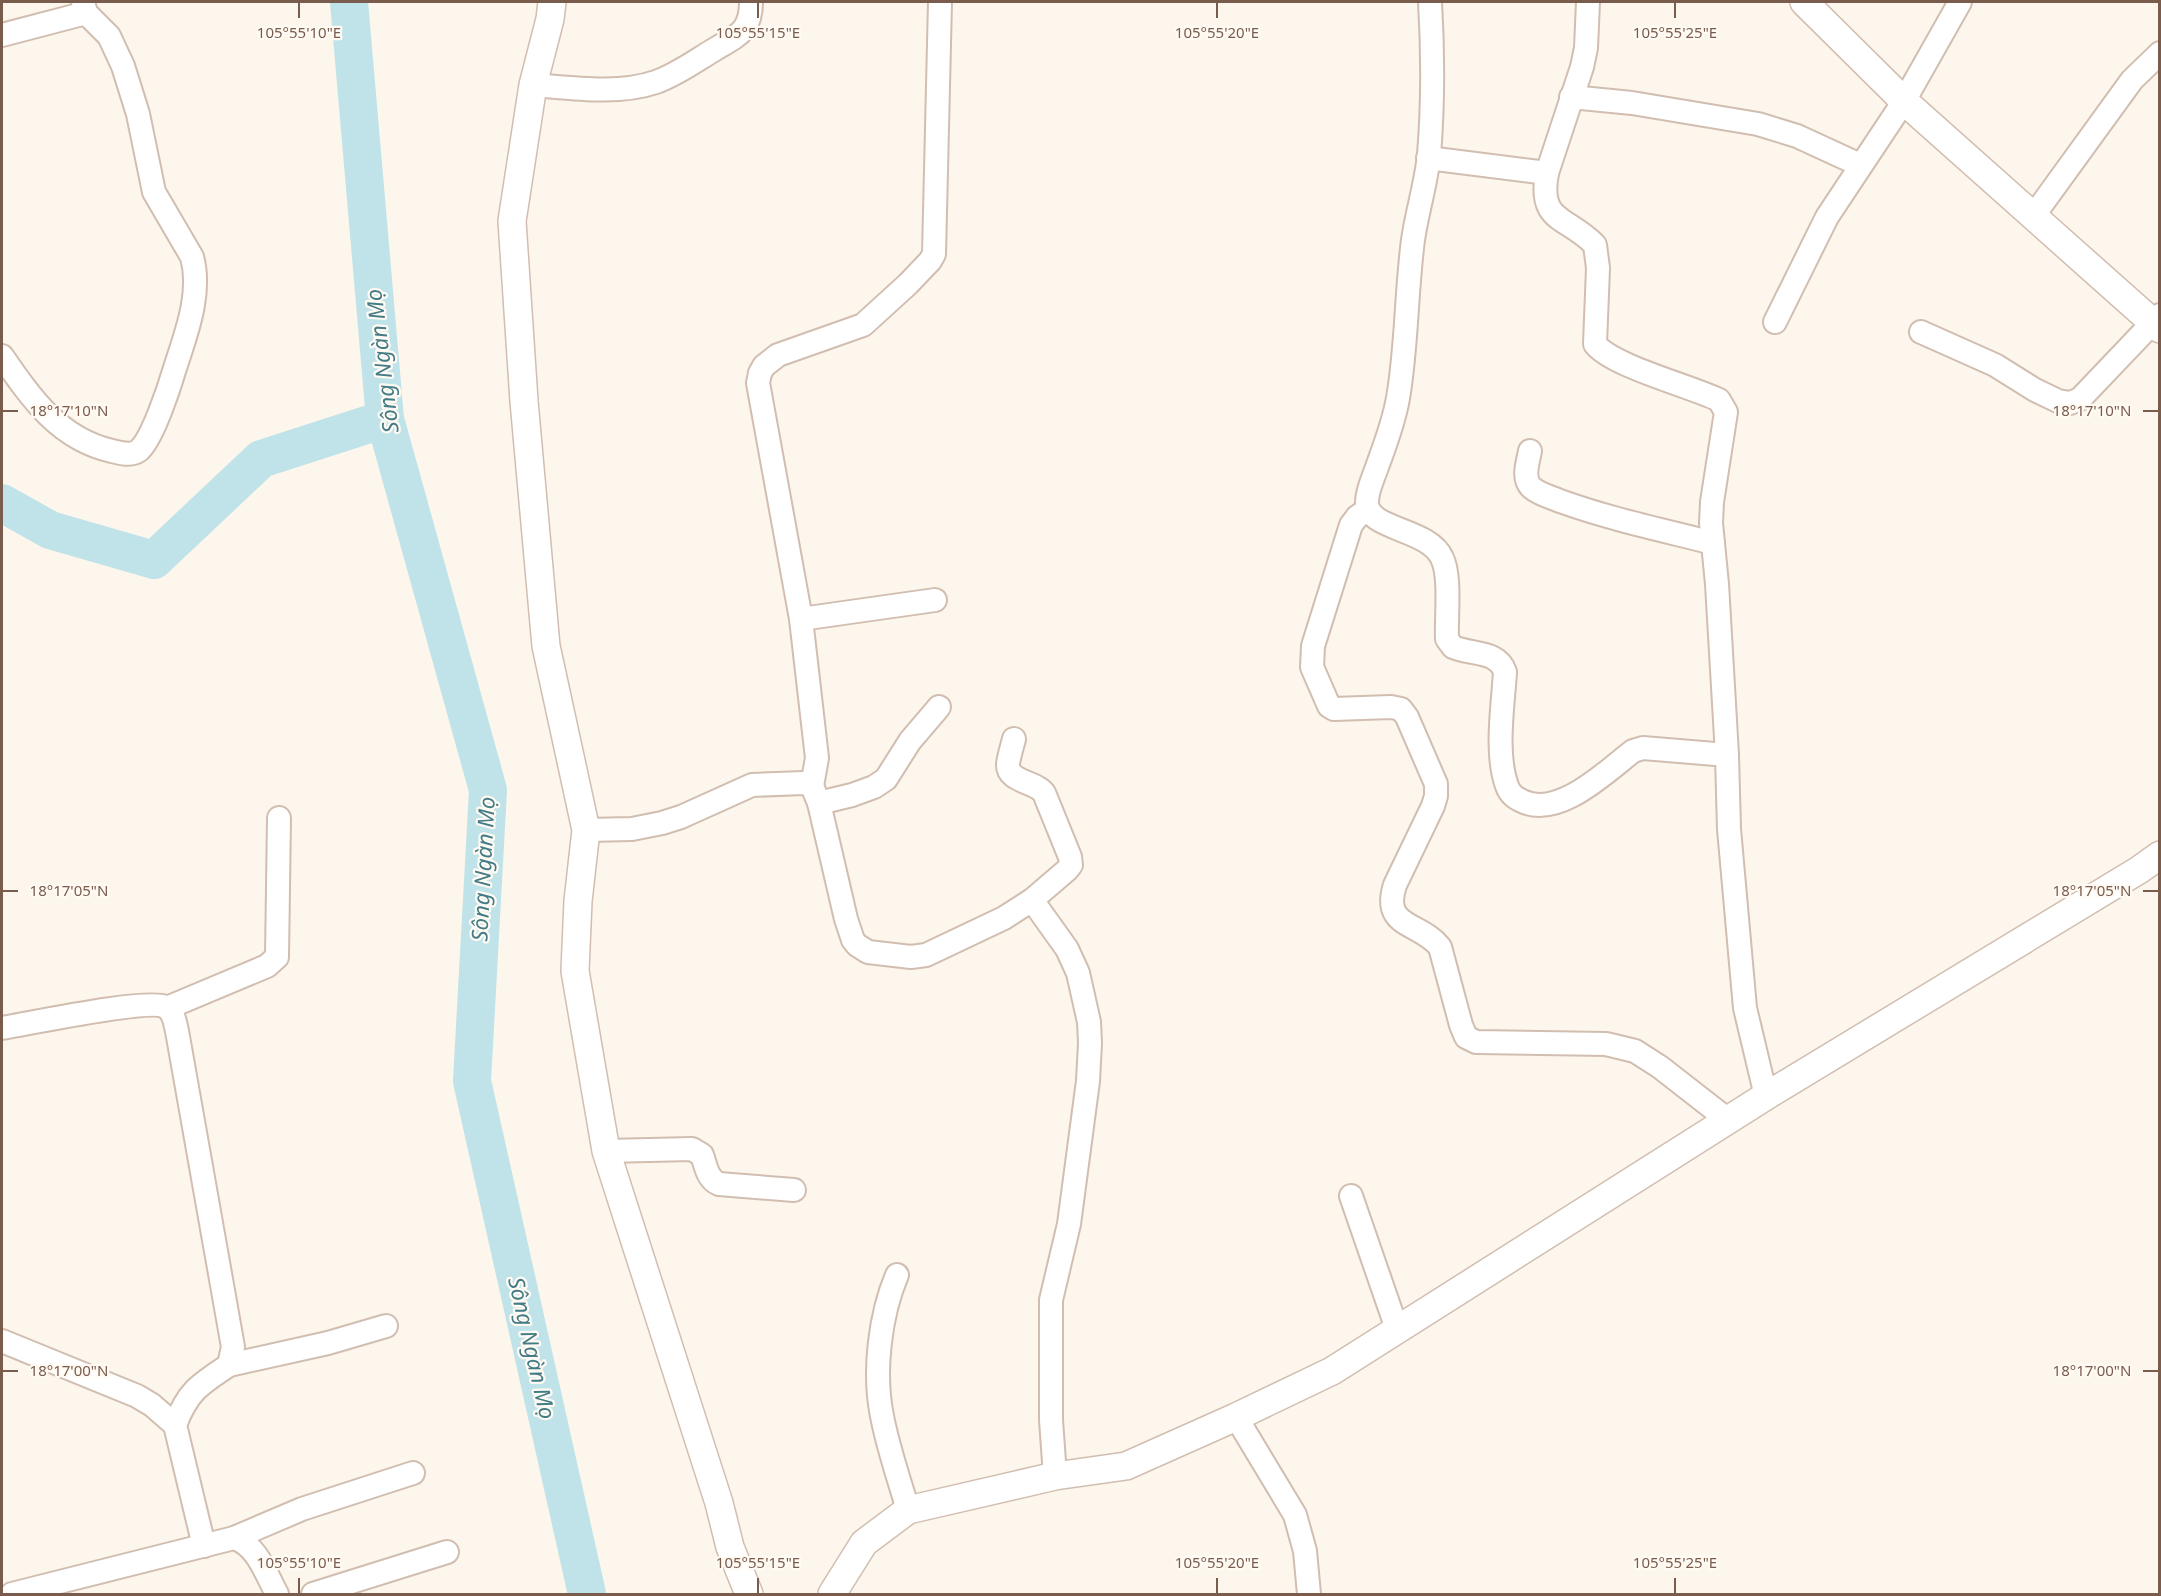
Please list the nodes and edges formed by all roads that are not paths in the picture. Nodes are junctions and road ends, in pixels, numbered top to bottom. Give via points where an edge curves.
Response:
1 (552, 2) edge
2 (751, 2) edge
3 (940, 2) edge
4 (1430, 2) edge
5 (1588, 2) edge
6 (1804, 2) edge
7 (1960, 2) edge
8 (84, 7) edge
9 (2, 35) edge
10 (2160, 53) edge
11 (533, 85) junction
12 (1571, 97) junction
13 (1904, 101) junction
14 (1428, 158) junction
15 (1860, 165) junction
16 (1547, 173) junction
17 (2034, 215) junction
18 (1775, 322) dead end
19 (2157, 322) edge
20 (1921, 333) dead end
21 (2, 356) edge
22 (1530, 452) dead end
23 (1367, 510) junction
24 (1713, 543) junction
25 (934, 600) dead end
26 (801, 620) junction
27 (939, 707) dead end
28 (1014, 740) dead end
29 (1727, 755) junction
30 (816, 794) junction
31 (279, 818) dead end
32 (586, 830) junction
33 (2160, 855) edge
34 (1032, 900) junction
35 (167, 1008) junction
36 (2, 1028) edge
37 (1766, 1096) junction
38 (1728, 1120) junction
39 (606, 1151) junction
40 (794, 1190) dead end
41 (1351, 1196) dead end
42 (897, 1275) dead end
43 (386, 1326) dead end
44 (1397, 1329) junction
45 (2, 1341) edge
46 (229, 1365) junction
47 (1236, 1417) junction
48 (174, 1425) junction
49 (413, 1473) dead end
50 (1055, 1476) junction
51 (908, 1510) junction
52 (234, 1538) junction
53 (204, 1546) junction
54 (447, 1552) dead end
55 (12, 1594) edge
56 (277, 1594) edge
57 (313, 1594) edge
58 (749, 1594) edge
59 (832, 1594) edge
60 (1309, 1594) edge

1 - 11 street
2 - 11 street via 751,15 742,32 684,69 654,82 624,88
3 - 26 street via 934,254 863,325 778,355 760,373 758,391
4 - 14 street via 1432,92
5 - 12 street via 1586,48
6 - 13 street
7 - 13 street
8 - 9 street
8 - 21 street via 109,36 123,66 138,114 154,192 192,257 195,285 188,327 163,405 136,453 103,449 72,436 49,418
10 - 17 street via 2132,80
11 - 32 street via 512,221 524,401 546,646
12 - 15 street via 1758,124 1797,136
12 - 16 street
13 - 15 street
13 - 17 street
14 - 16 street
14 - 23 street via 1413,241 1398,397 1369,489
15 - 18 street via 1827,217
16 - 24 street via 1544,189 1549,209 1589,240 1597,253 1595,344 1599,350 1704,393 1723,406 1726,418 1712,502
17 - 19 street
19 - 20 street via 2080,399 2070,403 2052,399 1986,361
22 - 24 street via 1527,482 1543,494 1596,514
23 - 29 street via 1379,521 1435,546 1447,573 1447,639 1452,648 1496,657 1502,664 1503,769 1512,796 1542,806 1560,801 1632,751 1643,748
23 - 38 street via 1352,525 1313,646 1312,667 1329,706 1334,709 1401,709 1436,784 1433,806 1395,885 1392,910 1399,920 1432,938 1440,947 1466,1037 1476,1042 1625,1047 1660,1067
24 - 29 street
25 - 26 street
26 - 30 street via 817,758
27 - 30 street via 886,778 874,787 852,795
28 - 34 street via 1009,772 1040,787 1044,793 1071,865
29 - 37 street via 1741,968 1753,1049
30 - 32 street via 798,782 752,785 662,823 632,829
30 - 34 street via 846,919 853,940 868,952 926,955 1004,918
31 - 35 street via 277,957 267,966
32 - 39 street via 574,971
33 - 37 street
34 - 50 street via 1067,949 1078,973 1090,1043 1089,1081 1069,1224 1050,1300
35 - 36 street via 136,1005
35 - 46 street via 177,1031 194,1122 233,1347
37 - 38 street
38 - 44 street
39 - 40 street via 692,1149 702,1155 714,1182
39 - 58 street via 730,1546
41 - 44 street
42 - 51 street via 884,1311 879,1386 881,1414
43 - 46 street
44 - 47 street via 1332,1371
45 - 48 street via 137,1396
46 - 48 street via 191,1393
47 - 50 street via 1126,1466
47 - 60 street via 1295,1515 1305,1551
48 - 53 street
49 - 52 street via 302,1509
50 - 51 street
51 - 59 street via 864,1543
52 - 53 street
52 - 56 street via 252,1548
53 - 55 street
54 - 57 street

